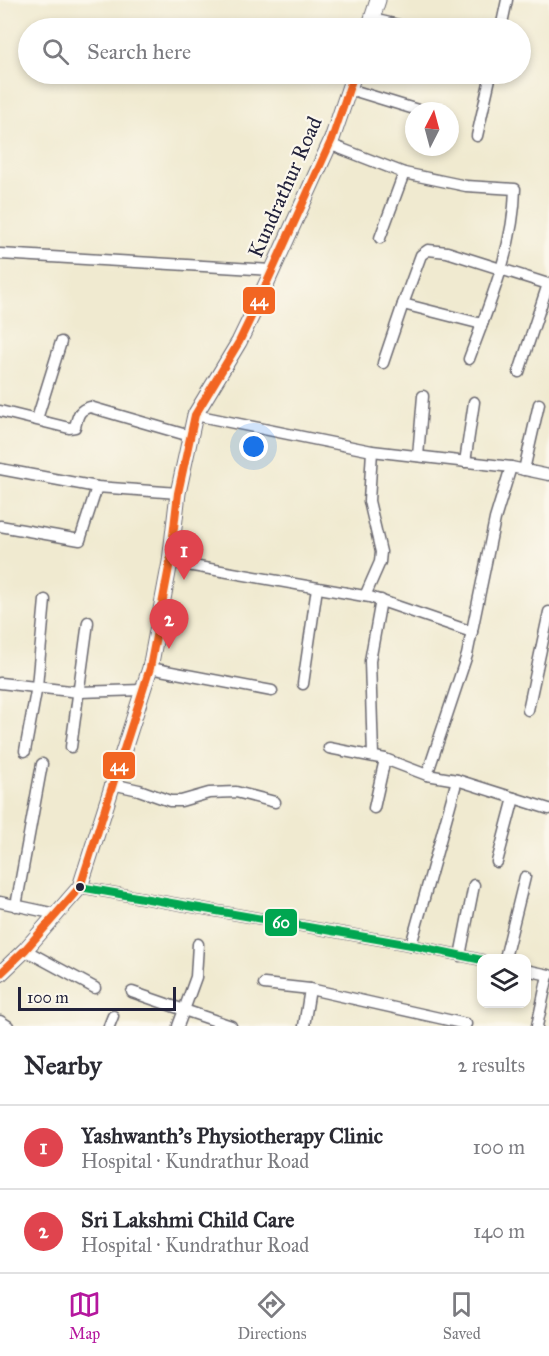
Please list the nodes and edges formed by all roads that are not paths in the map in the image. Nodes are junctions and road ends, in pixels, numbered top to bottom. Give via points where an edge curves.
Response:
1 (507, 0) edge
2 (375, 1) edge
3 (371, 18) edge
4 (503, 18) edge
5 (351, 84) edge
6 (489, 84) edge
7 (349, 89) junction
8 (405, 106) edge
9 (477, 136) dead end
10 (329, 144) junction
11 (404, 173) junction
12 (380, 238) dead end
13 (0, 254) edge
14 (271, 270) junction
15 (500, 270) junction
16 (403, 304) junction
17 (482, 324) junction
18 (61, 342) dead end
19 (469, 359) dead end
20 (383, 363) dead end
21 (519, 372) dead end
22 (423, 396) dead end
23 (474, 402) dead end
24 (539, 404) dead end
25 (0, 411) edge
26 (195, 415) junction
27 (37, 419) junction
28 (190, 436) junction
29 (372, 451) junction
30 (418, 456) junction
31 (465, 462) junction
32 (511, 467) junction
33 (0, 470) edge
34 (524, 470) junction
35 (549, 475) edge
36 (97, 487) junction
37 (178, 493) junction
38 (0, 526) edge
39 (170, 562) junction
40 (317, 588) junction
41 (372, 598) junction
42 (45, 600) dead end
43 (549, 612) edge
44 (88, 622) dead end
45 (472, 632) junction
46 (150, 669) junction
47 (0, 683) edge
48 (303, 684) dead end
49 (37, 686) junction
50 (142, 690) junction
51 (272, 691) dead end
52 (79, 692) junction
53 (528, 710) dead end
54 (71, 747) dead end
55 (329, 748) dead end
56 (25, 751) dead end
57 (373, 756) junction
58 (386, 759) junction
59 (42, 764) dead end
60 (427, 775) junction
61 (457, 780) junction
62 (112, 784) junction
63 (514, 798) junction
64 (275, 802) dead end
65 (375, 808) dead end
66 (549, 809) edge
67 (497, 862) dead end
68 (525, 877) dead end
69 (474, 885) dead end
70 (80, 887) junction
71 (0, 902) edge
72 (16, 906) junction
73 (56, 914) junction
74 (198, 944) dead end
75 (411, 945) junction
76 (25, 950) junction
77 (506, 954) edge
78 (460, 956) junction
79 (477, 959) edge
80 (531, 971) edge
81 (0, 974) edge
82 (549, 975) edge
83 (264, 984) dead end
84 (95, 988) dead end
85 (310, 989) junction
86 (132, 992) dead end
87 (184, 1010) junction
88 (0, 1022) edge
89 (466, 1024) dead end
90 (8, 1026) edge
91 (178, 1026) edge
92 (231, 1026) edge
93 (304, 1026) edge
94 (537, 1026) edge

1 - 4 street
2 - 3 street
5 - 7 street, Kundrathur Road
6 - 9 street
7 - 8 street
7 - 10 street, Kundrathur Road
10 - 11 street
10 - 14 street, Kundrathur Road
11 - 12 street
11 - 15 street via 466,186 515,189 514,214
13 - 14 street
14 - 26 street, Kundrathur Road via 239,342
15 - 16 street via 447,252 428,250 421,255
15 - 17 street
15 - 21 street via 548,284
16 - 17 street
16 - 20 street
17 - 19 street
18 - 27 street
22 - 30 street
23 - 31 street
24 - 34 street
25 - 27 street
26 - 28 street, Kundrathur Road
26 - 29 street
27 - 28 street via 75,427 78,413 90,406
28 - 37 street, Kundrathur Road
29 - 30 street
29 - 41 street via 369,501 381,552
30 - 31 street
31 - 32 street
32 - 34 street
32 - 45 street via 495,519
33 - 36 street
34 - 35 street
36 - 37 street
36 - 38 street via 80,540
37 - 39 street, Kundrathur Road
39 - 40 street
39 - 46 street, Kundrathur Road
40 - 41 street
40 - 48 street
41 - 45 street
41 - 57 street
42 - 49 street
43 - 53 street
44 - 52 street
45 - 60 street
46 - 50 street, Kundrathur Road
46 - 51 street
47 - 49 street
49 - 52 street
49 - 56 street
50 - 52 street
50 - 62 street, Kundrathur Road
52 - 54 street
55 - 57 street
57 - 58 street
58 - 60 street
58 - 65 street
59 - 72 street
60 - 61 street
61 - 63 street
61 - 75 street
62 - 64 street via 170,801 237,792
62 - 70 street, Kundrathur Road
63 - 66 street
63 - 67 street
68 - 77 street
69 - 78 street
70 - 73 street, Kundrathur Road
70 - 75 street
71 - 72 street
72 - 73 street
73 - 76 street, Kundrathur Road
74 - 87 street via 196,977
75 - 78 street
76 - 81 street, Kundrathur Road
76 - 84 street
78 - 79 street
80 - 82 street
82 - 94 street
83 - 85 street
85 - 89 street
85 - 93 street
86 - 87 street
87 - 91 street
87 - 92 street
88 - 90 street

